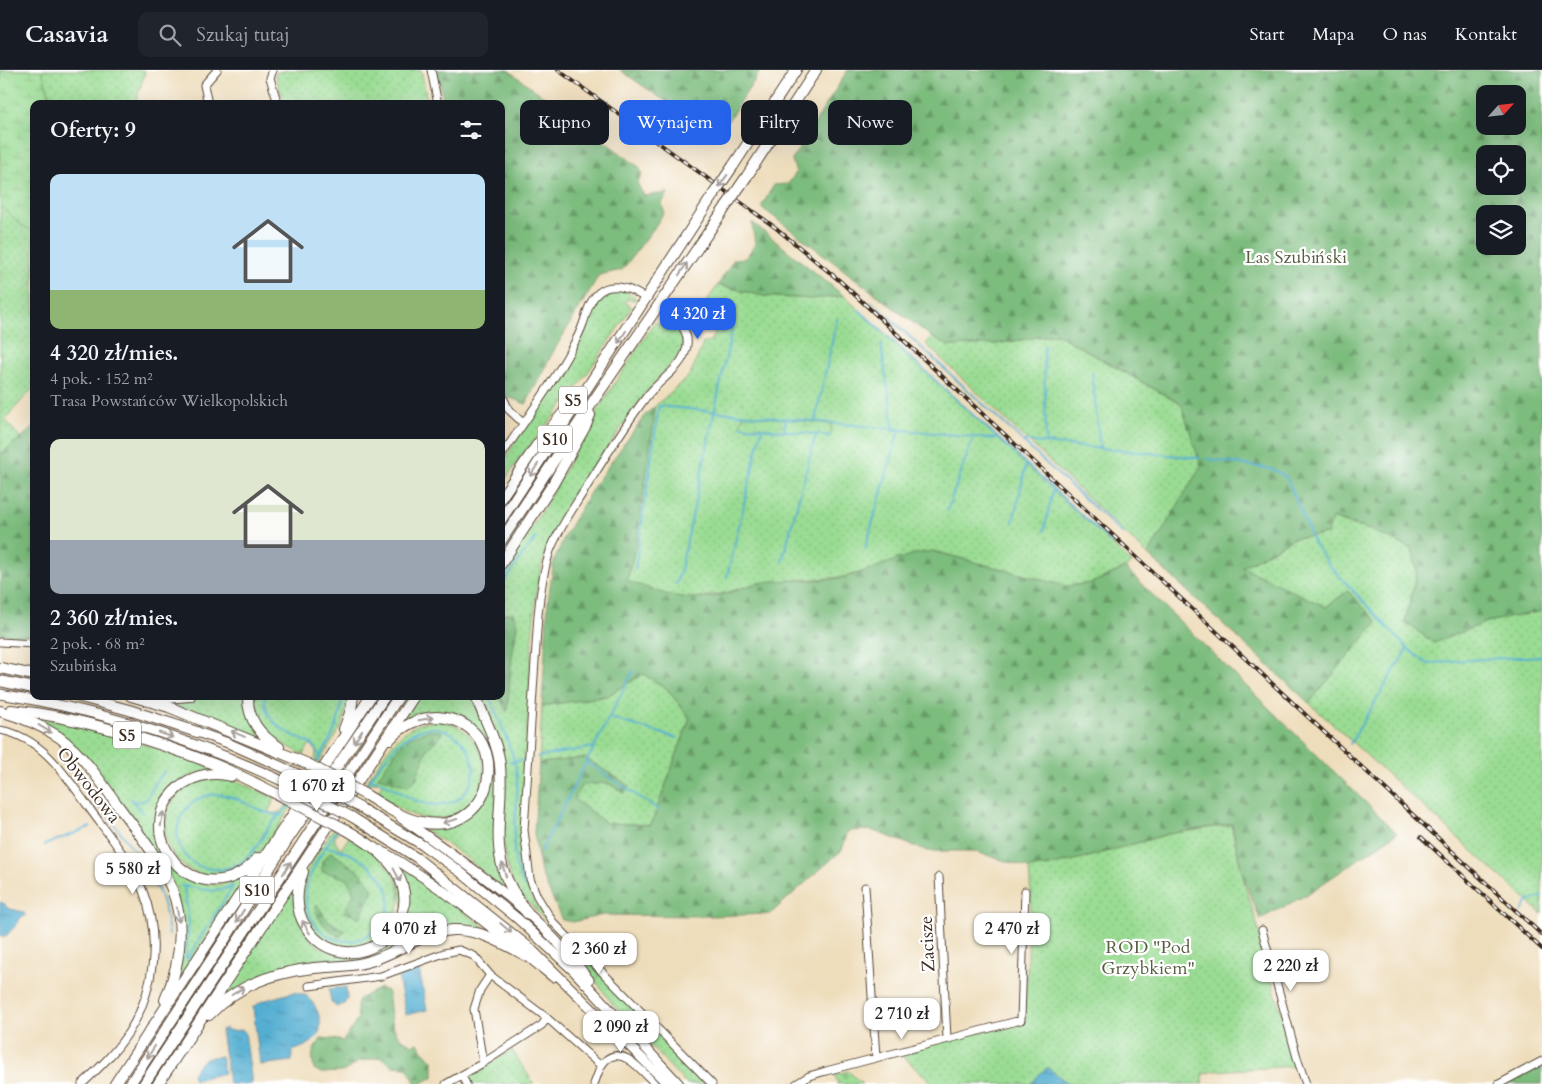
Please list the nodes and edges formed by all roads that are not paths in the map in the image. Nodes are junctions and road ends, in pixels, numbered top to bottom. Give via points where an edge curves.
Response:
1 (217, 70) edge
2 (273, 70) edge
3 (431, 70) edge
4 (796, 70) edge
5 (816, 70) edge
6 (207, 100) edge
7 (277, 100) edge
8 (437, 100) edge
9 (640, 295) dead end
10 (663, 310) dead end
11 (609, 356) junction
12 (596, 397) junction
13 (505, 401) edge
14 (523, 423) junction
15 (505, 450) edge
16 (505, 492) edge
17 (505, 514) edge
18 (505, 536) edge
19 (505, 558) edge
20 (0, 642) edge
21 (30, 644) edge
22 (0, 668) edge
23 (30, 674) edge
24 (0, 681) edge
25 (30, 687) edge
26 (0, 694) edge
27 (30, 699) edge
28 (33, 700) edge
29 (92, 700) edge
30 (144, 700) edge
31 (248, 700) edge
32 (352, 700) edge
33 (368, 700) edge
34 (382, 700) edge
35 (396, 700) edge
36 (411, 700) edge
37 (478, 700) edge
38 (0, 710) edge
39 (0, 730) edge
40 (197, 732) joint
41 (336, 750) junction
42 (374, 756) junction
43 (304, 762) junction
44 (247, 780) junction
45 (382, 805) junction
46 (277, 837) junction
47 (363, 840) junction
48 (311, 852) junction
49 (939, 877) dead end
50 (865, 887) dead end
51 (1025, 891) dead end
52 (527, 913) junction
53 (1262, 930) dead end
54 (527, 956) junction
55 (490, 975) junction
56 (309, 986) dead end
57 (590, 1006) junction
58 (609, 1009) junction
59 (547, 1018) junction
60 (152, 1028) junction
61 (190, 1036) junction
62 (947, 1039) junction
63 (876, 1058) junction
64 (1542, 1061) edge
65 (483, 1063) junction
66 (601, 1066) junction
67 (462, 1076) junction
68 (82, 1084) edge
69 (115, 1084) edge
70 (130, 1084) edge
71 (144, 1084) edge
72 (158, 1084) edge
73 (446, 1084) edge
74 (466, 1084) edge
75 (594, 1084) edge
76 (654, 1084) edge
77 (668, 1084) edge
78 (679, 1084) edge
79 (712, 1084) edge
80 (796, 1084) edge
81 (1306, 1084) edge
82 (1499, 1084) edge

1 - 6 street via 204,85
2 - 7 street via 270,78
3 - 8 street
4 -> 11 highway, S5, bridge
12 -> 5 highway, S5, bridge
9 - 14 street via 614,286 597,293 569,353
10 - 79 street via 684,328 687,339 685,355 648,395 562,525 550,551 538,615 524,830 530,879 553,922
11 - 16 highway, S5 via 537,445
11 -> 17 highway, S10
12 - 18 highway, S10
12 - 19 highway, S5 via 586,425 554,484
13 - 14 street via 512,414
14 - 15 street
20 - 21 street
22 - 23 highway
24 - 25 highway
26 -> 27 main road, bridge
28 -> 57 main road, bridge via 160,732 293,786 352,817 417,858 469,897 529,946
29 - 40 highway
43 -> 30 highway via 169,707
31 - 43 highway via 250,715 258,728 269,740
32 - 41 highway
33 - 41 highway
34 -> 70 highway, S10 via 286,842
71 -> 35 highway, S10
36 - 42 highway, S5
52 -> 37 highway via 510,887 501,861 501,774 495,742
38 - 44 highway, S5 via 47,715 121,733 196,758
38 -> 60 highway via 37,724 73,749 105,787 163,870 177,910 179,948 171,986
39 - 68 street, Obwodowa via 26,738 62,770 128,863 143,890 150,915 152,966 145,1000 129,1033
40 - 58 main road, bridge via 300,775 424,846 502,904 549,946
41 - 46 highway
42 -> 45 highway via 396,733 410,724 430,717 446,718 458,721 480,740 489,767 481,799 456,820 433,824 420,822
42 - 48 highway, S5
43 - 45 highway, bridge
46 -> 44 highway via 250,867 222,880 190,875 179,868 166,851 160,826 162,815 171,795 179,787 200,776 214,774
44 - 47 highway, S5, bridge
45 - 52 main road via 465,862
46 - 60 highway
47 -> 48 highway, S5 via 397,874 404,901 393,932 376,946 365,950 353,952 330,948 310,934 304,924 297,898
47 - 54 main road via 454,898
48 - 61 highway
49 - 62 street, Zacisze
50 - 63 street
51 - 62 street via 1020,1020
52 - 58 main road via 569,954
53 - 81 street
54 - 57 main road
61 -> 54 highway via 218,1005 258,980 299,969 368,962 434,934 453,930 483,934
55 - 56 street via 474,956 459,950 381,976
55 - 59 street
55 - 65 street via 480,990 474,1009
57 - 77 main road
58 - 78 main road
59 - 65 street via 542,1025
59 - 66 street
60 - 69 highway
61 - 72 highway
62 - 63 street
63 - 80 street via 808,1076
64 - 82 street
65 - 67 street
66 - 75 street
66 - 76 street via 612,1057 624,1057
67 - 73 street
67 - 74 street

